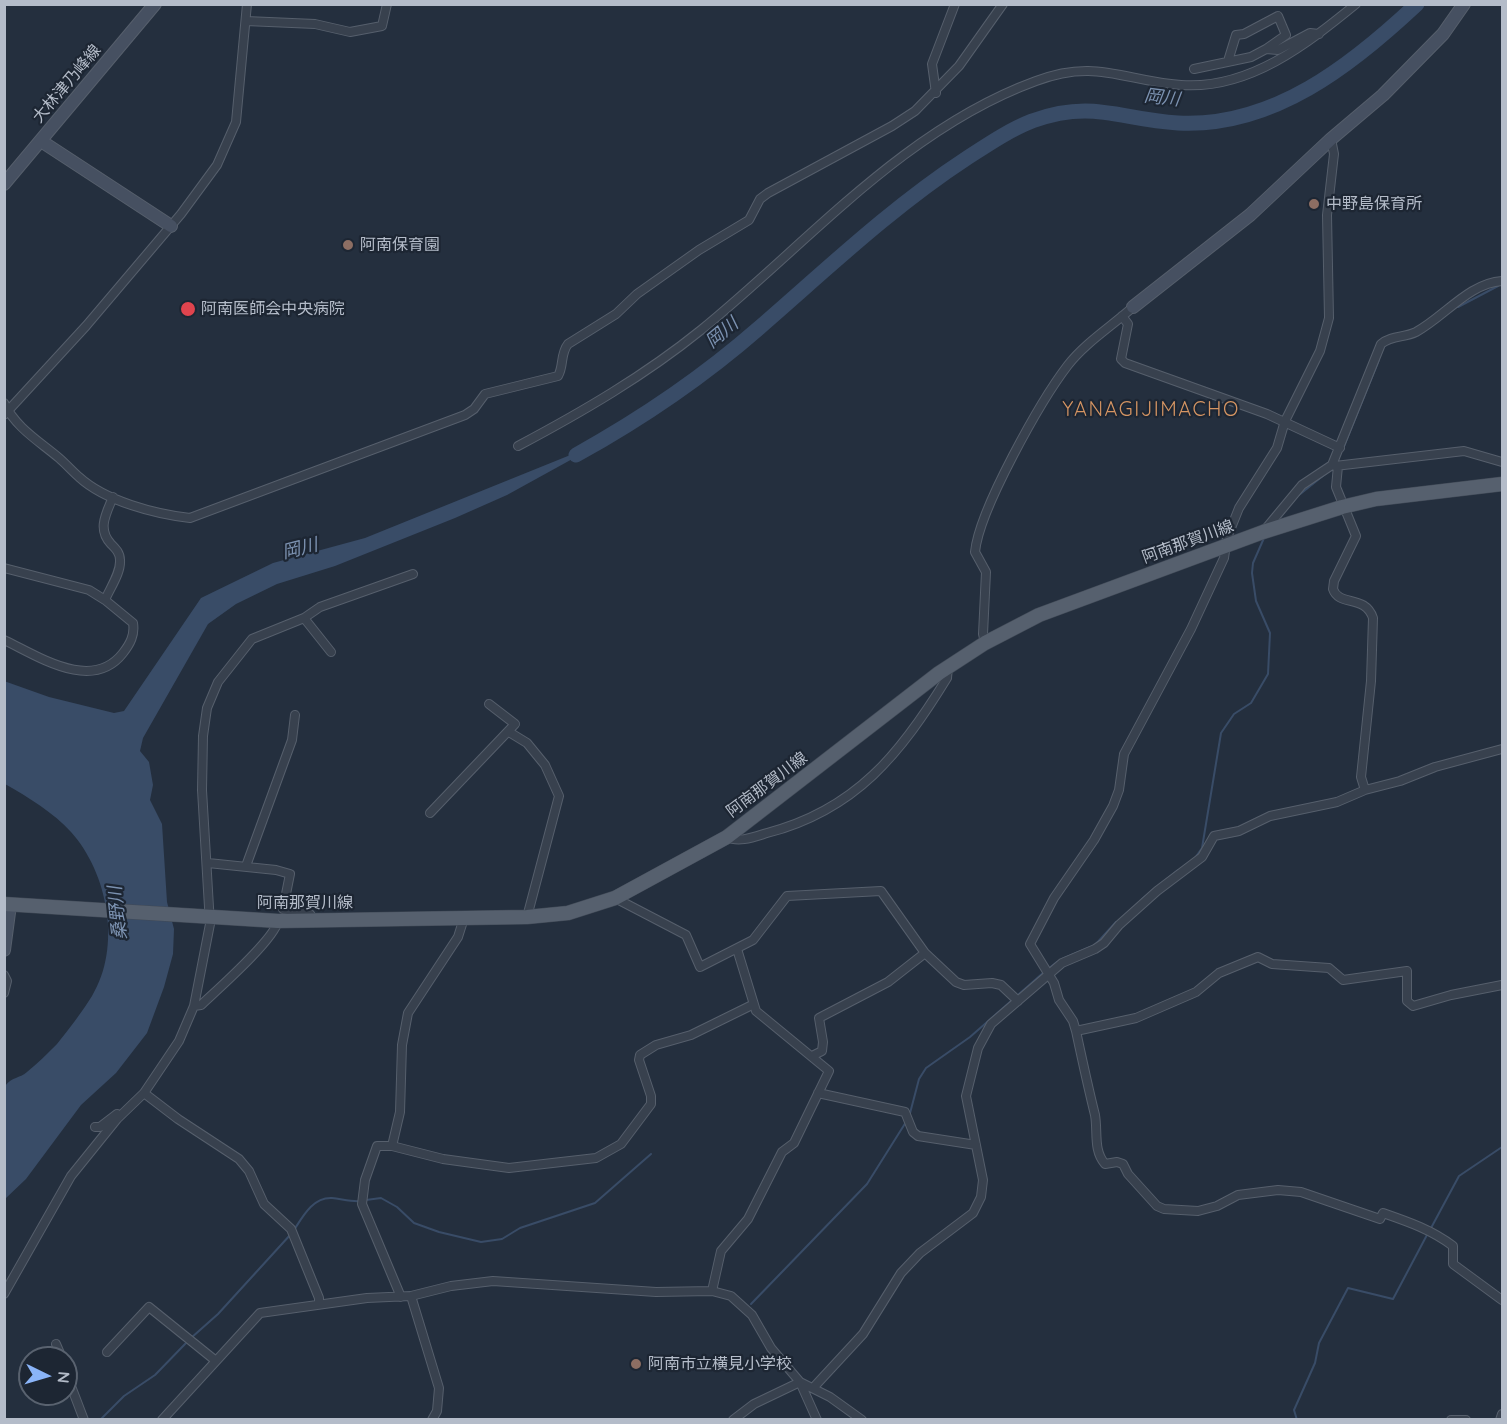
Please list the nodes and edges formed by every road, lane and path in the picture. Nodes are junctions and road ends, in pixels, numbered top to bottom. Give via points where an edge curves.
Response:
1 (155, 4) edge
2 (247, 4) edge
3 (387, 4) edge
4 (955, 4) edge
5 (1003, 4) edge
6 (1356, 4) edge
7 (1464, 4) edge
8 (246, 21) junction
9 (1319, 34) junction
10 (1266, 49) junction
11 (1228, 61) junction
12 (1194, 69) dead end
13 (936, 93) junction
14 (1331, 139) junction
15 (41, 141) junction
16 (4, 184) edge
17 (171, 226) junction
18 (1503, 281) edge
19 (1133, 307) joint
20 (1122, 316) junction
21 (6, 410) edge
22 (1285, 421) junction
23 (518, 446) dead end
24 (1340, 448) junction
25 (1503, 462) edge
26 (1335, 466) junction
27 (1503, 484) edge
28 (114, 497) junction
29 (1342, 507) junction
30 (1263, 532) junction
31 (1226, 546) junction
32 (4, 568) edge
33 (413, 574) dead end
34 (105, 600) junction
35 (304, 618) junction
36 (4, 640) edge
37 (986, 643) junction
38 (331, 652) dead end
39 (949, 667) junction
40 (489, 704) dead end
41 (295, 715) dead end
42 (509, 732) junction
43 (1503, 749) edge
44 (1365, 790) junction
45 (430, 813) dead end
46 (727, 837) junction
47 (208, 863) junction
48 (246, 866) junction
49 (615, 898) junction
50 (12, 905) edge
51 (527, 917) junction
52 (210, 918) junction
53 (464, 918) junction
54 (314, 920) junction
55 (278, 921) junction
56 (737, 949) junction
57 (4, 950) edge
58 (926, 953) junction
59 (1047, 972) junction
60 (4, 975) edge
61 (1503, 985) edge
62 (4, 993) edge
63 (1015, 999) junction
64 (752, 1005) junction
65 (194, 1006) junction
66 (1076, 1031) junction
67 (812, 1056) junction
68 (144, 1093) junction
69 (818, 1093) junction
70 (94, 1127) dead end
71 (976, 1145) junction
72 (392, 1146) junction
73 (712, 1291) junction
74 (4, 1294) edge
75 (411, 1296) junction
76 (401, 1297) junction
77 (1503, 1300) edge
78 (319, 1304) junction
79 (107, 1352) dead end
80 (216, 1362) junction
81 (800, 1382) junction
82 (813, 1388) junction
83 (78, 1404) edge
84 (1503, 1414) edge
85 (84, 1419) edge
86 (162, 1419) edge
87 (432, 1419) edge
88 (733, 1419) edge
89 (817, 1419) edge
90 (862, 1419) edge
91 (1451, 1419) edge
92 (1466, 1419) edge
93 (1500, 1419) edge

1 - 15 street, 大林津乃峰線
2 - 8 street
3 - 8 street via 382,26 358,32 315,24
4 - 13 street via 932,64
5 - 13 street
6 - 9 street
7 - 14 street via 1423,56
8 - 17 street via 236,122 217,165
9 - 10 street via 1303,36 1278,50
9 - 23 street via 1261,70 1210,84 1183,86 1099,70 1056,74 1009,92 927,138 668,356 579,413
10 - 11 street via 1251,57
10 - 11 street via 1286,35 1278,16 1236,35
11 - 12 street
13 - 28 street via 892,126 768,193 760,199 749,220 699,249 616,314 568,344 562,354 561,370 553,379 485,394 465,415 195,517 148,511
14 - 19 street via 1250,216
14 - 22 street via 1334,154 1327,215 1328,331
15 - 16 street, 大林津乃峰線
15 - 17 street
17 - 21 street via 86,326
18 - 24 street via 1485,286 1447,308 1418,331 1389,338 1381,344
19 - 20 street
20 - 22 street via 1128,324 1121,359 1125,363
20 - 37 street via 1069,364 992,499 975,552 986,572
21 - 28 street via 80,479
22 - 24 street
22 - 31 street via 1277,448 1239,508
24 - 26 street
25 - 26 street via 1464,451
26 - 29 street
26 - 30 street via 1302,485
27 - 29 main road, 阿南那賀川線 via 1376,499
28 - 34 street via 103,530 120,562
29 - 30 main road, 阿南那賀川線
29 - 44 street via 1356,536 1333,589 1340,597 1364,604 1373,618 1361,777
30 - 31 main road, 阿南那賀川線
31 - 37 main road, 阿南那賀川線 via 1039,615
31 - 59 street via 1191,629 1124,754 1113,806 1031,940
32 - 34 street via 89,590
33 - 35 street via 320,607
34 - 36 street via 129,618 134,628 122,654 102,668 71,670
35 - 38 street
35 - 47 street via 252,639 218,681 207,708 202,790
37 - 39 main road, 阿南那賀川線
39 - 46 main road, 阿南那賀川線
39 - 46 street via 947,678 910,735 883,767 847,799 777,831 733,840
40 - 42 street via 513,721
41 - 48 street via 292,740
42 - 45 street
42 - 51 street via 526,743 545,765 559,796
43 - 44 street
44 - 59 street via 1337,802 1270,816 1239,831 1214,836 1202,856 1157,891 1104,943
46 - 49 main road, 阿南那賀川線
47 - 48 street
47 - 52 street
48 - 54 street via 290,874 283,909 310,914
49 - 51 main road, 阿南那賀川線 via 568,913
49 - 56 street via 686,935 700,967
50 - 52 main road, 阿南那賀川線
50 - 57 street
51 - 53 main road, 阿南那賀川線
52 - 55 main road, 阿南那賀川線
52 - 65 street
53 - 54 main road, 阿南那賀川線
53 - 72 street via 458,937 408,1013 402,1045 400,1112
54 - 55 main road, 阿南那賀川線
55 - 65 street via 276,928 238,968 201,1005
56 - 58 street via 760,933 787,896 866,890 885,894
56 - 64 street
58 - 63 street via 956,982 1001,985
58 - 67 street via 888,982 819,1018 822,1051
59 - 63 street
59 - 66 street
60 - 62 street
61 - 66 street via 1413,1006 1407,1001 1407,971 1343,980 1329,968 1272,964 1258,957 1219,973 1196,992 1136,1018
63 - 71 street via 983,1035 967,1084
64 - 67 street
64 - 72 street via 640,1055 651,1104 621,1144 596,1158 509,1168 443,1159
65 - 68 street via 179,1041
66 - 77 street via 1101,1159 1106,1164 1123,1164 1157,1206 1198,1211 1231,1197 1278,1190 1301,1192 1380,1219 1383,1214 1427,1229 1453,1246 1453,1264
67 - 69 street via 829,1071
68 - 70 street via 100,1127
68 - 74 street via 117,1119 71,1176
68 - 78 street via 239,1159 249,1171 264,1204 291,1229
69 - 71 street via 905,1112 918,1136
69 - 73 street via 794,1143 782,1152 748,1219 721,1251
71 - 82 street via 983,1180 981,1197 973,1213 901,1272 863,1334
72 - 76 street via 376,1146 362,1197
73 - 75 street via 656,1292 493,1281
73 - 81 street via 731,1296 741,1304
75 - 76 street
75 - 87 street via 439,1388 437,1411
76 - 78 street
78 - 80 street via 260,1313
79 - 80 street via 149,1307
80 - 86 street
81 - 82 street
81 - 88 street
81 - 89 street
82 - 90 street
83 - 85 street
84 - 93 street
91 - 92 street

